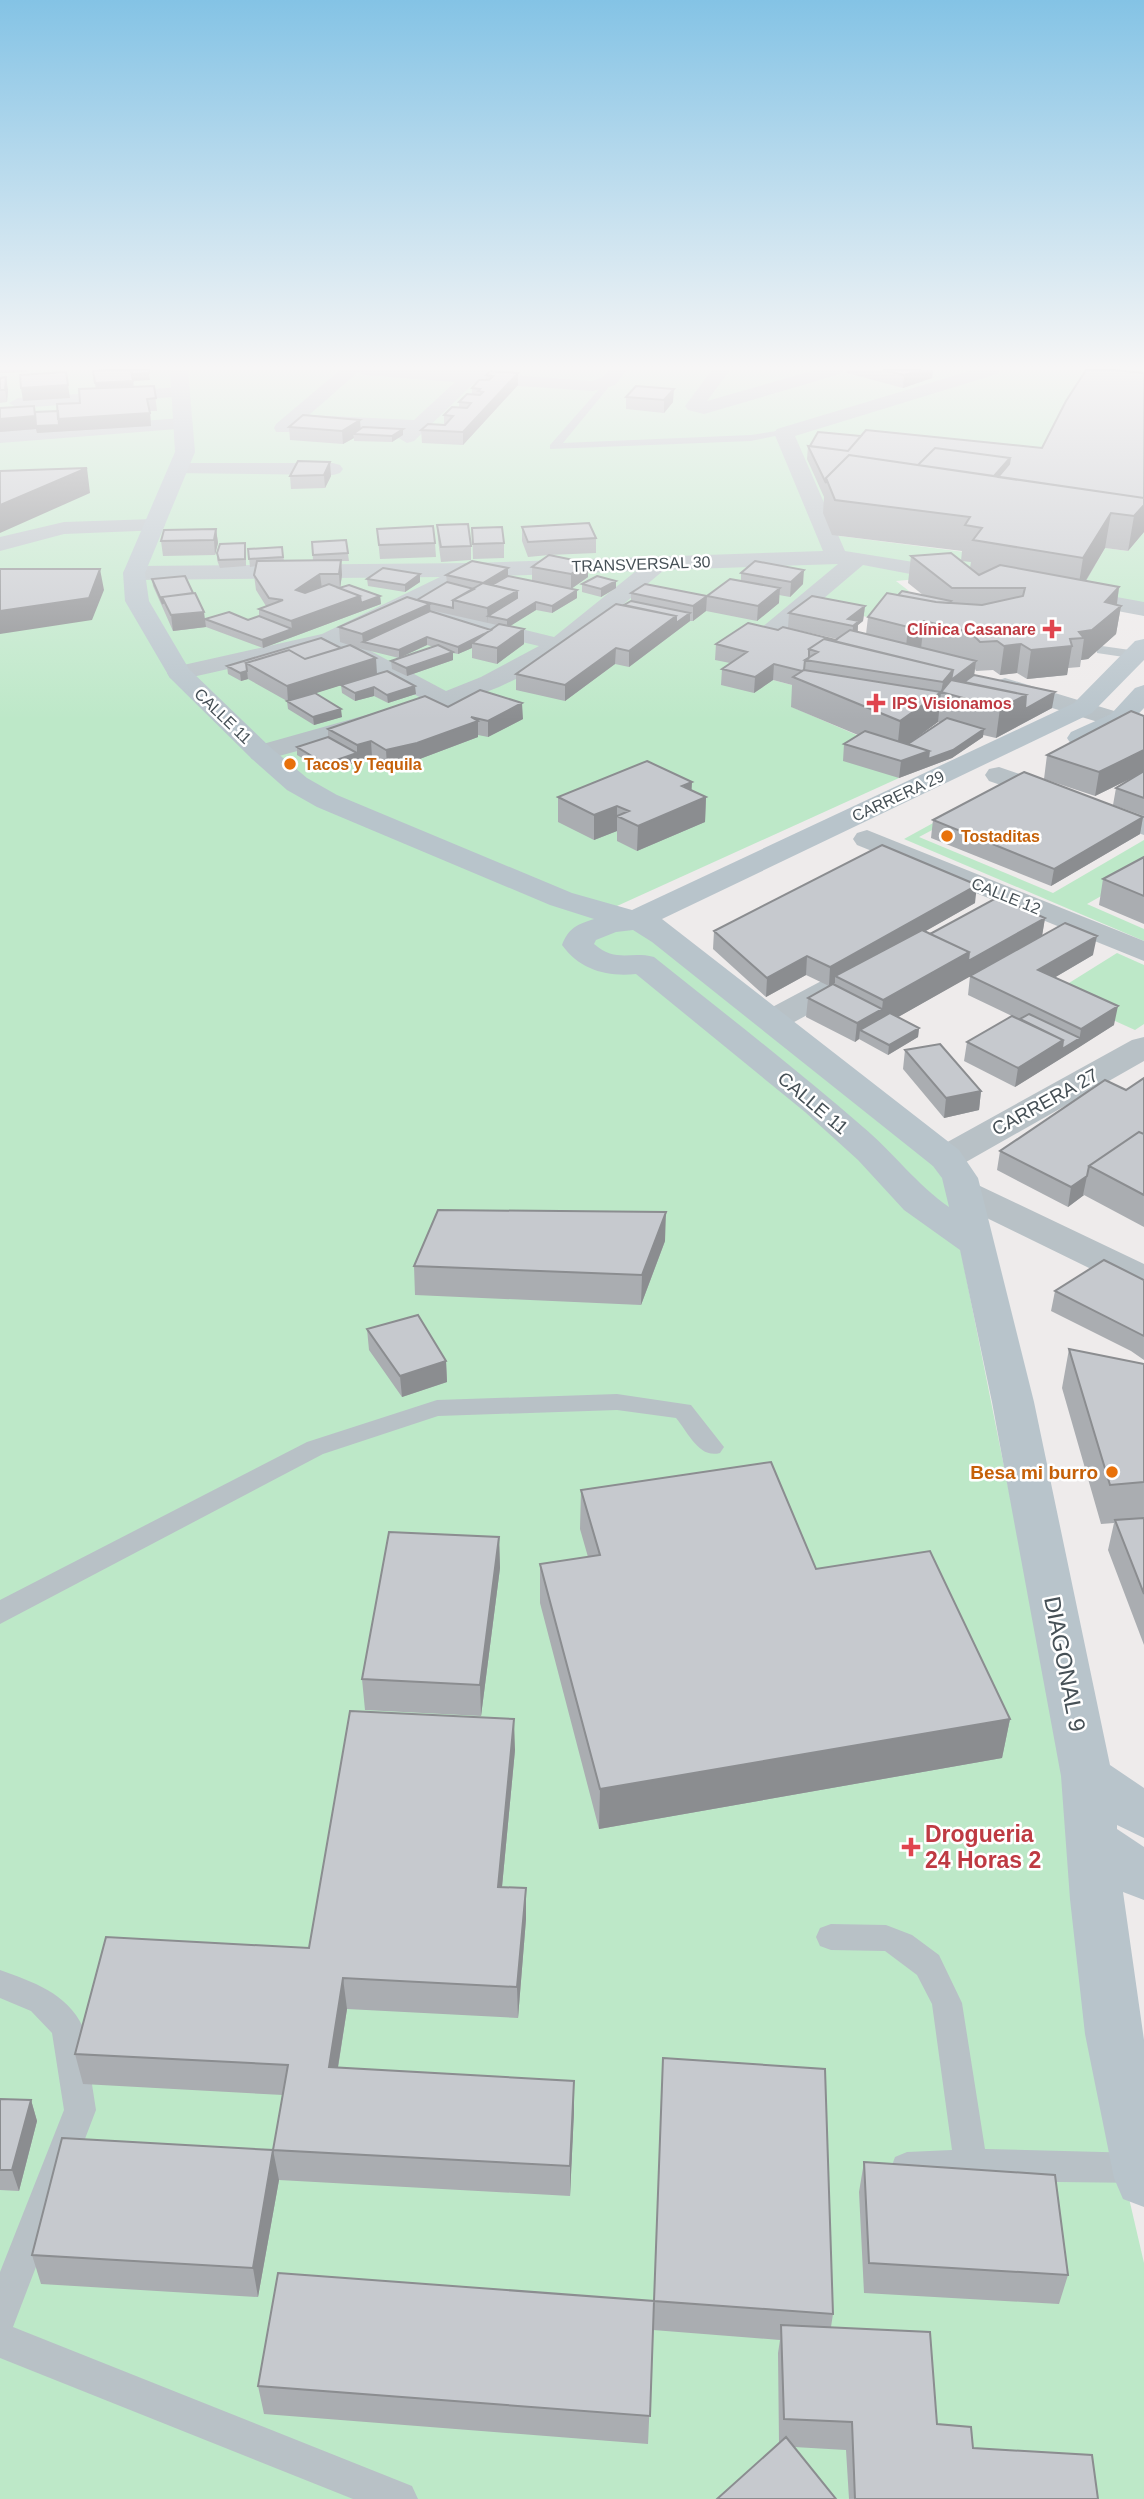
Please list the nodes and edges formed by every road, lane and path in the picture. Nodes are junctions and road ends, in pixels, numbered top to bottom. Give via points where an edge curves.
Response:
1 (170, 487) edge
2 (811, 487) edge
3 (26, 517) edge
4 (154, 525) junction
5 (64, 528) junction
6 (0, 544) edge
7 (848, 558) junction
8 (659, 564) junction
9 (520, 568) junction
10 (474, 569) junction
11 (134, 573) junction
12 (981, 580) edge
13 (560, 590) edge
14 (1049, 592) edge
15 (586, 595) edge
16 (612, 600) junction
17 (399, 607) junction
18 (1144, 609) edge
19 (330, 639) junction
20 (796, 639) edge
21 (561, 643) junction
22 (1102, 649) edge
23 (1141, 652) edge
24 (179, 673) junction
25 (983, 681) edge
26 (1144, 693) edge
27 (442, 699) junction
28 (1083, 708) junction
29 (1132, 723) edge
30 (261, 753) junction
31 (999, 775) junction
32 (1144, 826) edge
33 (867, 839) junction
34 (1003, 895) junction
35 (561, 899) junction
36 (967, 915) edge
37 (648, 928) junction
38 (582, 934) junction
39 (1144, 952) edge
40 (882, 961) edge
41 (643, 964) junction
42 (774, 1020) junction
43 (1144, 1047) edge
44 (946, 1158) junction
45 (965, 1194) junction
46 (978, 1245) junction
47 (1144, 1279) edge
48 (712, 1447) dead end
49 (0, 1614) edge
50 (1087, 1776) junction
51 (1144, 1816) edge
52 (1093, 1840) junction
53 (1144, 1877) edge
54 (831, 1937) dead end
55 (0, 1984) edge
56 (971, 2165) junction
57 (907, 2168) edge
58 (1143, 2174) edge
59 (0, 2316) edge
60 (0, 2340) edge
61 (399, 2499) edge

1 - 4 main road
2 - 7 street
3 - 5 street
4 - 5 street
4 - 11 main road
5 - 6 street
7 - 8 street, TRANSVERSAL 30
7 - 12 street, TRANSVERSAL 30
7 - 20 street via 769,633
8 - 9 street, TRANSVERSAL 30
8 - 16 street
9 - 10 street, TRANSVERSAL 30
9 - 13 street via 507,579
10 - 11 street, TRANSVERSAL 30
10 - 17 street
11 - 24 main road, CALLE 11 via 137,601
14 - 18 street
15 - 16 street
16 - 21 street
17 - 19 street
17 - 21 street
19 - 24 street
19 - 27 street
21 - 27 street via 495,681
22 - 23 lane
23 - 28 main road, CARRERA 29
24 - 30 main road, CALLE 11
25 - 28 street
26 - 29 main road, CARRERA 29
27 - 30 street
28 - 29 street
28 - 37 main road, CARRERA 29
29 - 31 main road, CARRERA 29
30 - 35 main road, CALLE 11 via 327,801
31 - 32 street
31 - 33 main road, CARRERA 29
33 - 34 street, CALLE 12
33 - 37 main road, CARRERA 29
34 - 36 street
34 - 39 street, CALLE 12
35 - 37 main road, CALLE 11
35 - 38 main road
37 - 38 main road via 611,923
37 - 41 main road via 666,947 659,958
37 - 42 main road, CALLE 11
38 - 41 main road via 578,945 587,957 604,965
40 - 42 street
41 - 46 main road, CALLE 11 via 817,1105 871,1152 917,1202
42 - 44 main road, CALLE 11
43 - 44 street, CARRERA 27
44 - 45 main road, DIAGONAL 9
45 - 46 main road, DIAGONAL 9
45 - 47 street
46 - 50 main road, DIAGONAL 9
48 - 49 lane via 683,1411 617,1402 437,1408 315,1448
50 - 51 main road
50 - 52 main road, DIAGONAL 9
52 - 53 main road
52 - 58 main road, DIAGONAL 9 via 1114,2034
54 - 56 lane via 886,1938 928,1965 947,2003
55 - 59 lane via 43,2000 67,2027 80,2110
56 - 57 lane
56 - 58 lane
60 - 61 lane

